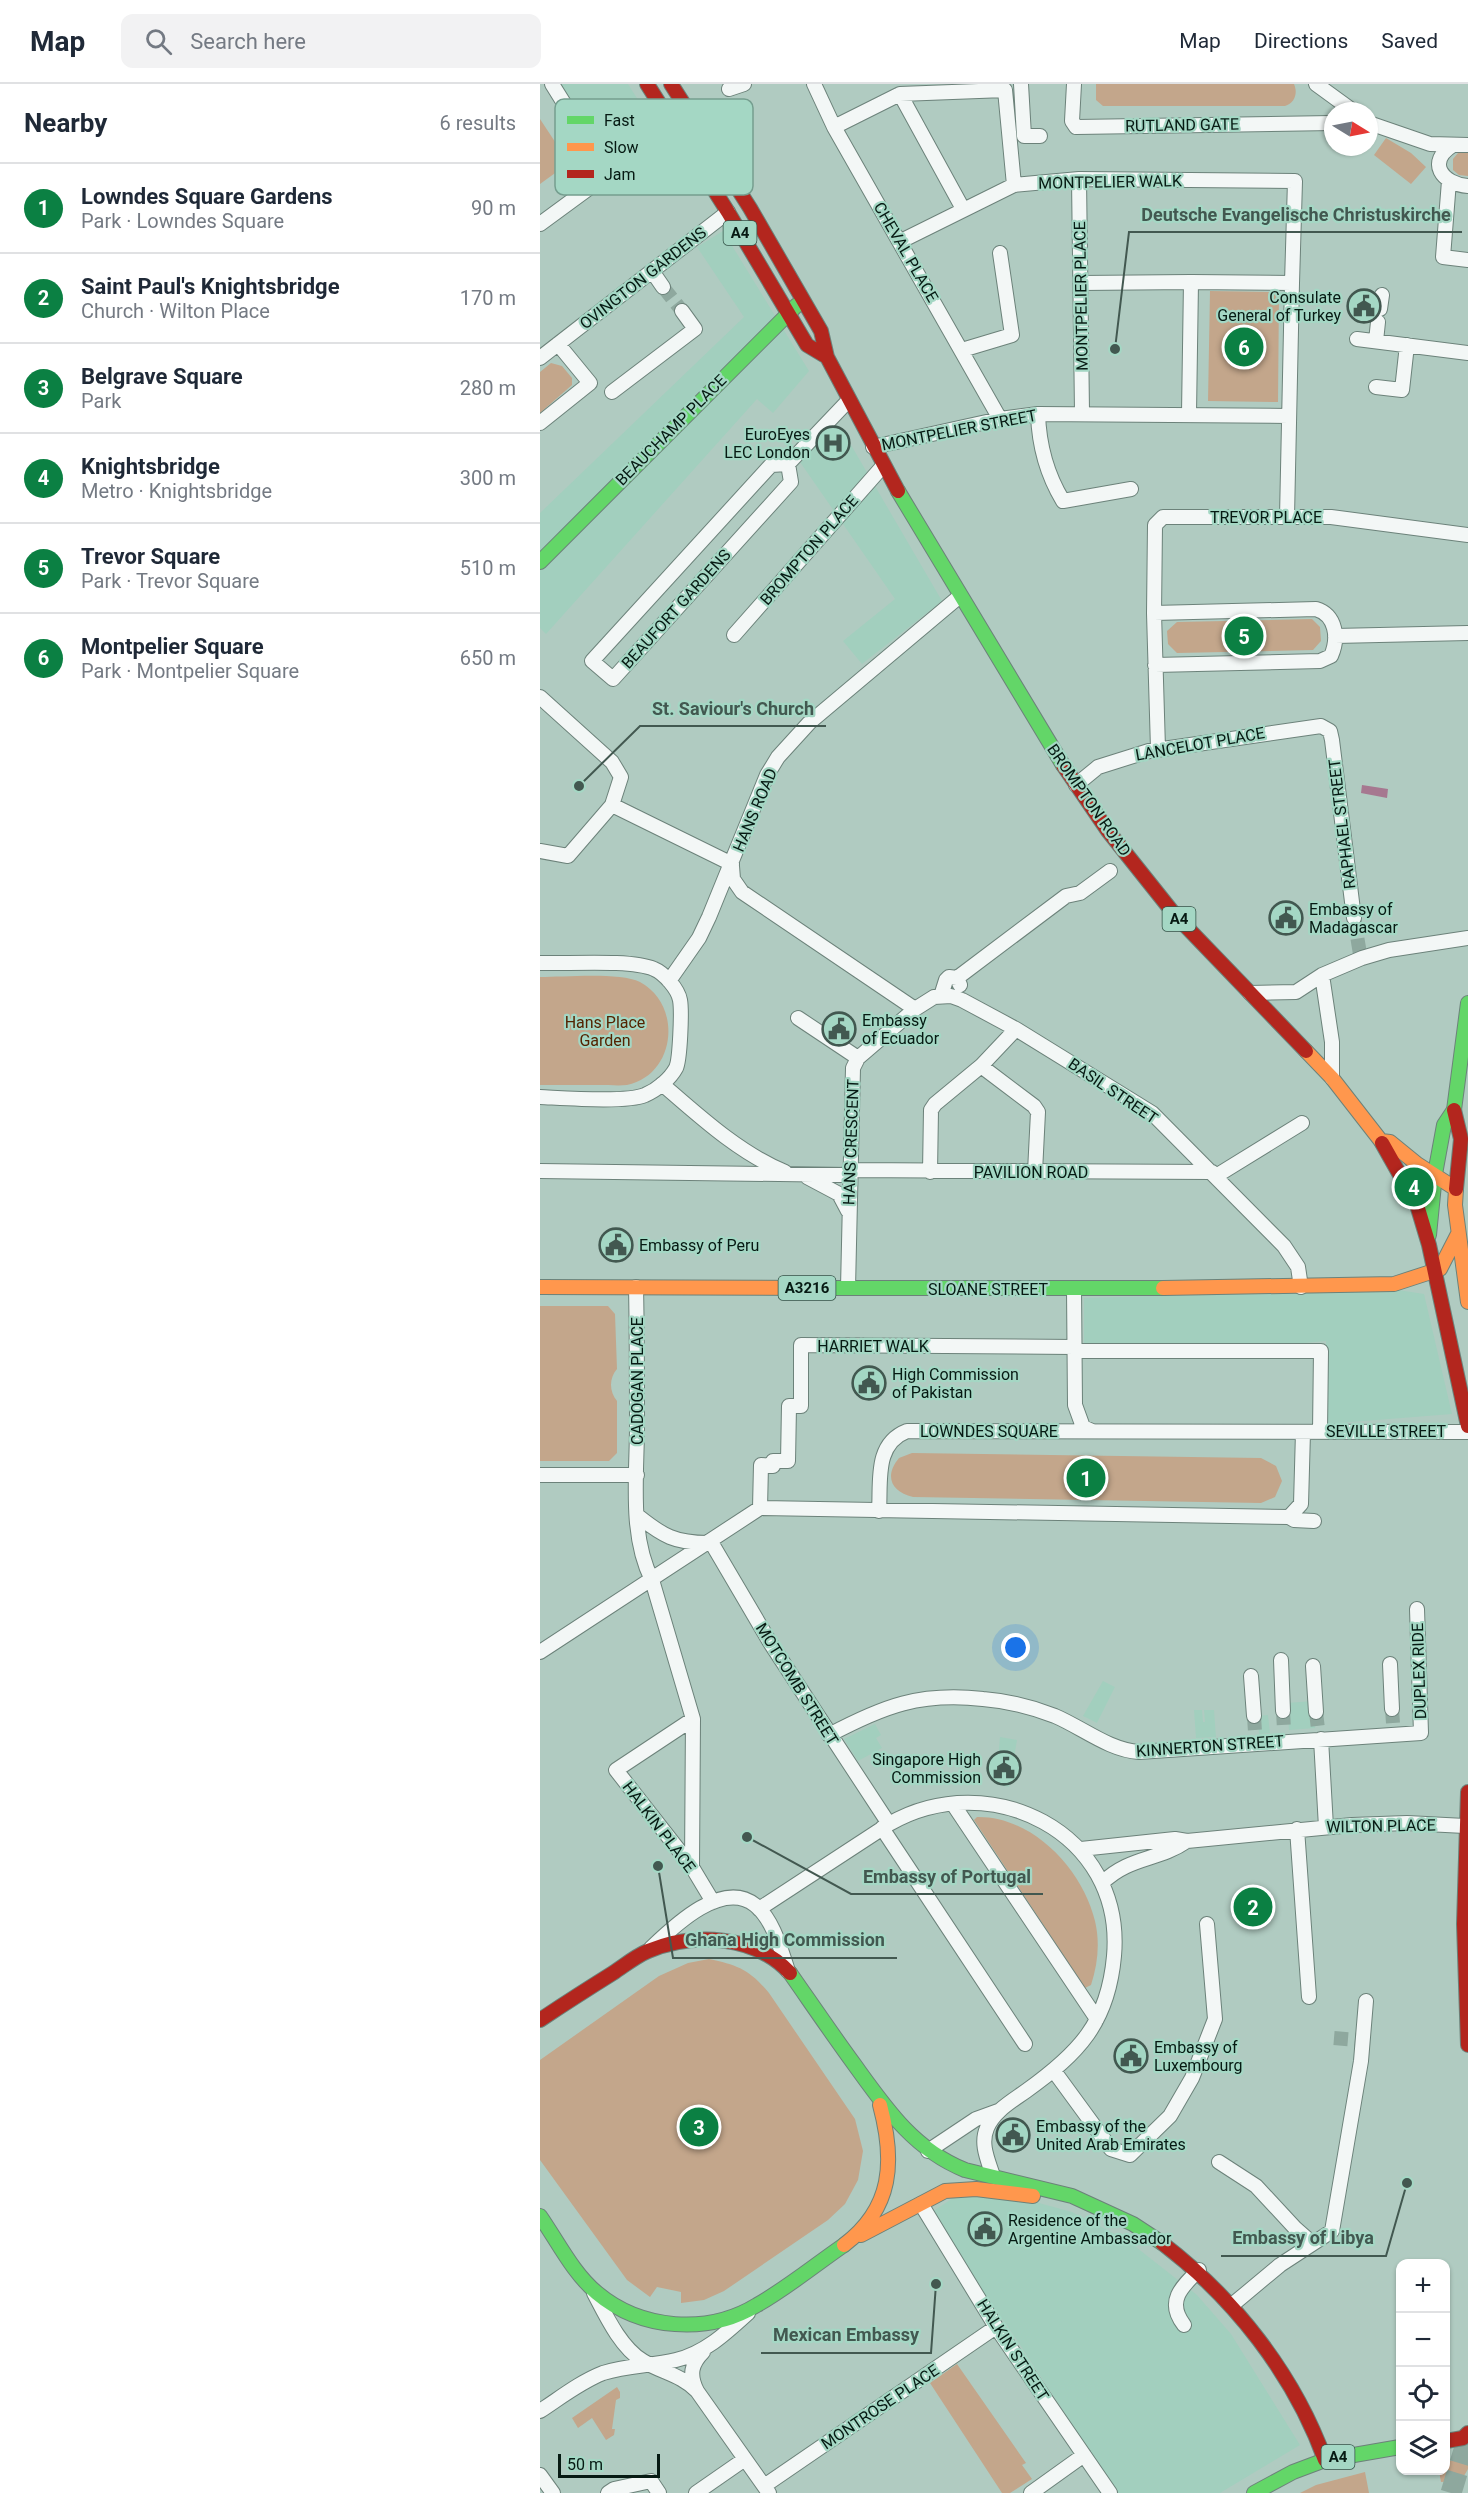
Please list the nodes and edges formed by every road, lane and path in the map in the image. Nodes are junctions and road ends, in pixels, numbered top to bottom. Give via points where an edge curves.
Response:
1 (552, 84) edge
2 (647, 84) edge
3 (671, 84) edge
4 (744, 84) edge
5 (814, 84) edge
6 (1021, 84) edge
7 (1074, 84) edge
8 (1316, 84) edge
9 (729, 89) dead end
10 (900, 94) junction
11 (561, 99) edge
12 (657, 99) edge
13 (681, 99) edge
14 (1341, 102) edge
15 (1324, 123) edge
16 (834, 127) junction
17 (1378, 127) edge
18 (1040, 136) dead end
19 (1453, 145) junction
20 (1468, 145) edge
21 (1079, 179) junction
22 (1449, 181) junction
23 (1014, 185) junction
24 (1468, 186) edge
25 (579, 195) edge
26 (717, 195) edge
27 (742, 195) edge
28 (963, 209) junction
29 (728, 212) junction
30 (540, 224) edge
31 (901, 242) junction
32 (1000, 253) dead end
33 (1468, 260) edge
34 (652, 271) junction
35 (1191, 282) junction
36 (1081, 283) junction
37 (1292, 283) junction
38 (663, 287) tunnel mouth
39 (803, 299) junction
40 (1380, 309) dead end
41 (682, 311) tunnel mouth
42 (788, 314) junction
43 (1357, 339) dead end
44 (1376, 341) junction
45 (558, 344) junction
46 (1407, 345) junction
47 (962, 350) junction
48 (1468, 353) edge
49 (827, 357) junction
50 (540, 358) edge
51 (1376, 387) dead end
52 (612, 392) dead end
53 (848, 401) junction
54 (1082, 412) junction
55 (1189, 413) junction
56 (1038, 414) junction
57 (1288, 416) junction
58 (1000, 419) junction
59 (540, 423) edge
60 (873, 447) junction
61 (788, 464) junction
62 (883, 466) junction
63 (1131, 489) dead end
64 (1287, 517) junction
65 (1468, 535) edge
66 (540, 562) edge
67 (960, 596) junction
68 (1154, 613) junction
69 (1468, 633) edge
70 (734, 635) dead end
71 (1335, 636) junction
72 (1155, 665) junction
73 (540, 698) edge
74 (1330, 731) joint
75 (1158, 749) junction
76 (1076, 785) junction
77 (612, 805) junction
78 (540, 851) edge
79 (732, 864) junction
80 (1110, 871) dead end
81 (1354, 918) tunnel mouth
82 (1468, 938) edge
83 (540, 963) edge
84 (1322, 975) junction
85 (957, 978) junction
86 (669, 981) junction
87 (1250, 993) junction
88 (938, 997) junction
89 (957, 998) junction
90 (1468, 1008) edge
91 (915, 1009) junction
92 (798, 1018) dead end
93 (1016, 1029) junction
94 (858, 1058) junction
95 (981, 1066) junction
96 (1332, 1078) junction
97 (662, 1084) junction
98 (540, 1097) edge
99 (1454, 1110) junction
100 (1302, 1123) dead end
101 (1381, 1141) junction
102 (540, 1171) edge
103 (930, 1172) junction
104 (1035, 1172) junction
105 (849, 1173) junction
106 (796, 1174) junction
107 (1214, 1174) junction
108 (1435, 1174) junction
109 (1456, 1189) junction
110 (849, 1212) junction
111 (1458, 1234) junction
112 (1429, 1245) junction
113 (1434, 1271) junction
114 (540, 1287) edge
115 (636, 1287) junction
116 (1301, 1287) junction
117 (848, 1288) junction
118 (1074, 1289) junction
119 (1468, 1299) edge
120 (1075, 1349) junction
121 (1075, 1405) junction
122 (1468, 1426) edge
123 (1060, 1431) junction
124 (1092, 1431) junction
125 (1322, 1431) junction
126 (1303, 1432) junction
127 (1468, 1432) edge
128 (540, 1475) edge
129 (636, 1475) junction
130 (760, 1508) junction
131 (879, 1512) junction
132 (638, 1513) junction
133 (1289, 1517) junction
134 (1311, 1521) dead end
135 (709, 1543) junction
136 (652, 1580) junction
137 (1417, 1609) dead end
138 (540, 1652) edge
139 (1281, 1660) dead end
140 (1390, 1664) dead end
141 (1313, 1666) dead end
142 (1251, 1676) dead end
143 (1283, 1711) tunnel mouth
144 (1316, 1712) tunnel mouth
145 (1254, 1716) tunnel mouth
146 (693, 1719) junction
147 (1393, 1722) junction
148 (1421, 1733) joint
149 (829, 1735) junction
150 (1319, 1736) junction
151 (1468, 1792) edge
152 (953, 1804) junction
153 (885, 1826) junction
154 (1465, 1826) junction
155 (1326, 1827) junction
156 (1297, 1829) junction
157 (1187, 1841) junction
158 (1081, 1849) junction
159 (692, 1867) junction
160 (1466, 1870) junction
161 (1102, 1883) junction
162 (1468, 1894) edge
163 (713, 1902) junction
164 (759, 1909) junction
165 (1207, 1924) dead end
166 (647, 1951) junction
167 (788, 1971) junction
168 (1309, 1997) dead end
169 (1366, 2001) dead end
170 (1097, 2019) junction
171 (540, 2020) edge
172 (1025, 2044) dead end
173 (1468, 2045) edge
174 (1054, 2071) junction
175 (871, 2087) junction
176 (998, 2111) junction
177 (928, 2151) junction
178 (1218, 2162) dead end
179 (993, 2176) junction
180 (921, 2204) junction
181 (1100, 2209) junction
182 (540, 2216) edge
183 (851, 2240) junction
184 (1308, 2246) junction
185 (1199, 2270) junction
186 (588, 2284) junction
187 (1232, 2305) junction
188 (756, 2306) junction
189 (1184, 2325) dead end
190 (996, 2327) junction
191 (707, 2348) junction
192 (649, 2364) junction
193 (697, 2391) junction
194 (540, 2411) edge
195 (1466, 2438) edge
196 (1450, 2440) edge
197 (1396, 2448) edge
198 (1084, 2455) junction
199 (745, 2459) junction
200 (1325, 2460) junction
201 (540, 2475) edge
202 (1279, 2480) junction
203 (766, 2490) edge
204 (553, 2493) edge
205 (608, 2493) edge
206 (659, 2493) edge
207 (696, 2493) edge
208 (1031, 2493) edge
209 (1110, 2493) edge
210 (1254, 2493) edge
211 (1270, 2493) edge

1 - 11 street
2 - 12 main road, BROMPTON ROAD / A4
3 - 13 main road, BROMPTON ROAD / A4
4 - 9 street
5 - 16 street, CHEVAL PLACE
6 - 18 street via 1024,136
7 - 15 street, RUTLAND GATE via 1072,121 1078,127
8 - 14 street
10 - 16 street
10 - 23 street via 1005,90
10 - 28 street
16 - 31 street, CHEVAL PLACE
17 - 19 street via 1430,144
19 - 20 street
19 - 22 street via 1445,150 1439,164
21 - 23 street, MONTPELIER WALK
21 - 36 street, MONTPELIER PLACE
21 - 37 street, MONTPELIER WALK via 1295,181
22 - 24 street
22 - 33 street via 1443,257
23 - 28 street, MONTPELIER WALK
25 - 30 street
26 - 29 main road, BROMPTON ROAD / A4
27 - 39 main road, BROMPTON ROAD / A4
28 - 31 street, MONTPELIER WALK
29 - 34 street, OVINGTON GARDENS
29 - 42 main road, BROMPTON ROAD / A4
31 - 47 street, CHEVAL PLACE
32 - 47 street via 1012,335
34 - 38 street
34 - 45 street, OVINGTON GARDENS
35 - 36 street
35 - 37 street
35 - 55 street
36 - 54 street, MONTPELIER PLACE
37 - 57 street
39 - 42 main road, BEAUCHAMP PLACE
39 - 49 main road, BROMPTON ROAD / A4 via 821,331
40 - 44 street
41 - 52 street via 695,329
42 - 49 main road, BROMPTON ROAD / A4 via 807,345
42 - 66 main road, BEAUCHAMP PLACE
43 - 44 street
44 - 46 street
45 - 50 street, OVINGTON GARDENS
45 - 59 street via 590,383
46 - 48 street
46 - 51 street via 1402,390
47 - 58 street, CHEVAL PLACE
49 - 53 main road, BROMPTON ROAD / A4
53 - 60 main road, BROMPTON ROAD / A4
53 - 61 street, BEAUFORT GARDENS
54 - 55 street, MONTPELIER STREET
54 - 56 street, MONTPELIER STREET
55 - 57 street, MONTPELIER STREET
56 - 58 street, MONTPELIER STREET
56 - 63 street via 1042,454 1063,501
57 - 64 street
58 - 60 street, MONTPELIER STREET
60 - 62 main road, BROMPTON ROAD / A4
61 - 61 street, BEAUFORT GARDENS via 771,465 592,661 613,679 790,482
62 - 67 main road, BROMPTON ROAD / A4
62 - 70 street, BROMPTON PLACE
64 - 65 street, TREVOR PLACE via 1331,517
64 - 68 street, TREVOR PLACE via 1163,517 1157,521
67 - 76 main road, BROMPTON ROAD / A4
67 - 79 street, HANS ROAD via 809,723 778,757
68 - 71 street via 1316,609 1331,618
68 - 72 street
69 - 71 street
71 - 72 street via 1331,656 1320,661
72 - 75 street
73 - 77 street via 618,770 621,777
74 - 75 street, LANCELOT PLACE via 1311,725
74 - 81 street, RAPHAEL STREET
75 - 76 street, LANCELOT PLACE via 1098,767
76 - 87 main road, BROMPTON ROAD / A4 via 1154,891
77 - 78 street via 568,856
77 - 79 street
79 - 86 street, HANS ROAD via 699,938
79 - 91 street via 733,879 742,892
80 - 85 street, HANS CRESCENT via 1080,893 1066,896
82 - 84 street via 1361,956
83 - 86 street via 640,964
84 - 87 street via 1296,992
84 - 96 street via 1332,1042
85 - 88 street, HANS CRESCENT via 946,980
85 - 89 street
86 - 97 street via 680,999 679,1057
87 - 96 main road, BROMPTON ROAD / A4
88 - 89 street, BASIL STREET
88 - 91 street, HANS CRESCENT
89 - 93 street, BASIL STREET
90 - 99 main road
91 - 94 street, HANS CRESCENT
92 - 94 street
93 - 95 street
93 - 107 street, BASIL STREET via 1152,1113
94 - 105 street, HANS CRESCENT via 853,1068
95 - 103 street via 931,1110
95 - 104 street via 1038,1112
96 - 101 main road, BROMPTON ROAD / A4
97 - 98 street via 634,1098
97 - 106 street via 755,1156
99 - 108 main road via 1444,1125
99 - 109 main road via 1462,1135
100 - 107 street
101 - 108 main road, BROMPTON ROAD / A4 via 1390,1142
101 - 112 main road, A4 via 1417,1205
102 - 106 street, PAVILION ROAD
103 - 104 street, PAVILION ROAD
103 - 105 street, PAVILION ROAD
104 - 107 street, PAVILION ROAD
105 - 106 street, PAVILION ROAD
105 - 110 street, HANS CRESCENT
106 - 110 street via 839,1194
107 - 116 street, BASIL STREET via 1291,1254
108 - 109 main road, A4
108 - 112 main road
109 - 111 main road
110 - 117 street, HANS CRESCENT
111 - 113 main road via 1444,1264
111 - 119 main road
112 - 113 main road, A4
113 - 116 main road, SLOANE STREET / A3216 via 1394,1284
113 - 119 main road via 1445,1275
113 - 122 main road, A4
114 - 115 main road, SLOANE STREET / A3216
115 - 117 main road, SLOANE STREET / A3216
115 - 129 street, CADOGAN PLACE
116 - 118 main road, SLOANE STREET / A3216
117 - 118 main road, SLOANE STREET / A3216
118 - 120 street
120 - 121 street
120 - 125 street, HARRIET WALK via 1321,1351
120 - 130 street, HARRIET WALK via 801,1345 801,1406 789,1406 788,1461 761,1465
121 - 123 street via 1069,1422
121 - 124 street via 1083,1427
123 - 124 street, LOWNDES SQUARE
123 - 131 street, LOWNDES SQUARE via 900,1434 885,1447 882,1456
124 - 126 street, LOWNDES SQUARE
125 - 126 street, SEVILLE STREET
125 - 127 street, SEVILLE STREET
126 - 133 street via 1301,1504
128 - 129 street
129 - 132 street, CADOGAN PLACE
130 - 131 street
130 - 135 street
131 - 133 street
132 - 135 street via 666,1537
132 - 136 street, CADOGAN PLACE via 642,1561
133 - 134 street
135 - 136 street
135 - 149 street, MOTCOMB STREET
136 - 138 street
136 - 146 street, CADOGAN PLACE
137 - 148 street, DUPLEX RIDE
139 - 143 street
140 - 147 street
141 - 144 street
142 - 145 street
146 - 159 street, CADOGAN PLACE
146 - 159 street, HALKIN PLACE via 616,1770
147 - 148 street, KINNERTON STREET
147 - 150 street, KINNERTON STREET
149 - 150 street, KINNERTON STREET via 907,1701 947,1696 994,1700 1042,1711 1127,1751
149 - 153 street, MOTCOMB STREET
150 - 155 street
151 - 154 main road
152 - 153 street via 927,1807
152 - 158 street via 1021,1810 1043,1820
152 - 170 street
153 - 164 street
153 - 172 street, MOTCOMB STREET
154 - 155 street, WILTON PLACE via 1407,1823
154 - 160 main road
155 - 156 street, WILTON PLACE
156 - 157 street, WILTON PLACE
156 - 168 street
157 - 158 street, WILTON PLACE
157 - 161 street, WILTON PLACE via 1175,1850 1115,1870
158 - 161 street
159 - 163 street, HALKIN PLACE
160 - 162 main road
160 - 173 main road via 1464,1994
161 - 170 street via 1113,1920 1114,1954 1110,1986
163 - 164 street via 741,1899
163 - 166 street via 683,1919
164 - 167 street via 776,1938
165 - 174 street via 1215,2019 1192,2079 1170,2116 1130,2155 1111,2149
166 - 167 main road via 716,1938 756,1949
166 - 171 main road
167 - 175 main road
169 - 184 street via 1332,2230
170 - 174 street via 1087,2038
174 - 176 street
175 - 177 main road
175 - 183 main road via 887,2129 887,2181 873,2217
176 - 177 street via 976,2119
176 - 179 street via 984,2135 984,2151
177 - 179 main road via 954,2166
178 - 184 street via 1256,2186
179 - 181 main road via 1059,2191
180 - 181 main road via 941,2192 976,2189
180 - 183 main road
180 - 190 street, HALKIN STREET
181 - 185 main road via 1135,2225
182 - 186 main road
183 - 188 main road
184 - 187 street
185 - 187 main road
185 - 189 street via 1178,2296 1176,2313
186 - 188 main road via 614,2304 671,2324 702,2323
186 - 192 street via 633,2354
187 - 200 main road via 1286,2383
188 - 191 street
190 - 198 street, HALKIN STREET
190 - 203 street, MONTROSE PLACE
191 - 192 street via 675,2361
191 - 193 street via 692,2368
192 - 193 street via 683,2379
192 - 194 street via 604,2373
193 - 199 street
195 - 196 main road
197 - 200 main road, A4
198 - 208 street
198 - 209 street, HALKIN STREET
199 - 203 street
199 - 207 street
200 - 202 main road, A4
201 - 204 street
202 - 210 main road
202 - 211 main road
205 - 206 street via 651,2481

